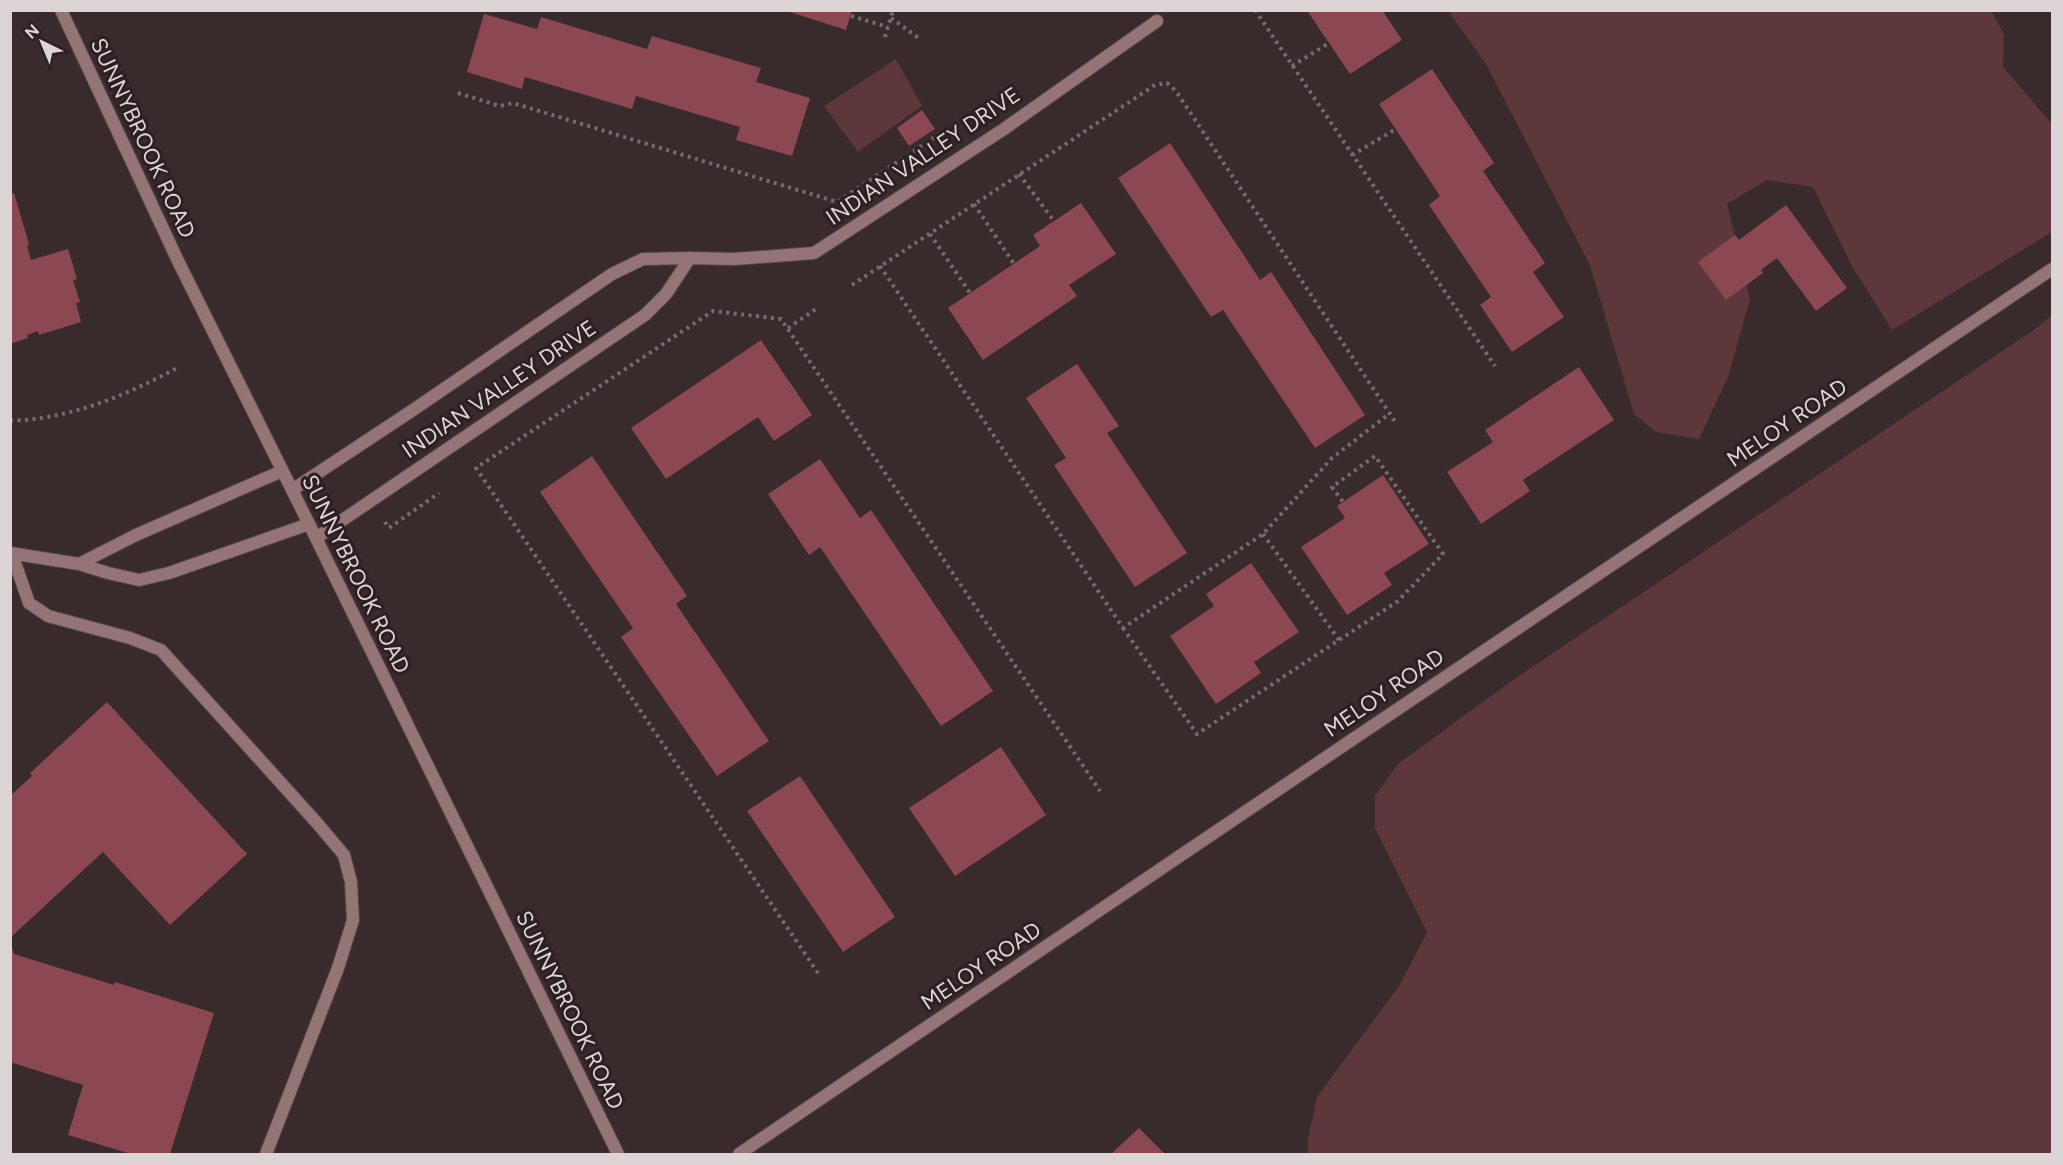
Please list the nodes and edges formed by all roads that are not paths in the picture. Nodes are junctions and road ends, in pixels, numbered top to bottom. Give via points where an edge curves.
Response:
1 (61, 10) edge
2 (1157, 21) dead end
3 (690, 258) junction
4 (2052, 269) edge
5 (282, 471) junction
6 (292, 490) junction
7 (309, 524) junction
8 (316, 537) junction
9 (11, 554) edge
10 (79, 564) junction
11 (266, 1155) edge
12 (618, 1155) edge
13 (740, 1155) edge

1 - 5 street, SUNNYBROOK ROAD via 178,261
2 - 3 street, INDIAN VALLEY DRIVE via 1004,129 814,253
3 - 6 street, INDIAN VALLEY DRIVE via 643,259 612,274
3 - 8 street, INDIAN VALLEY DRIVE via 666,294 645,315
4 - 13 street, MELOY ROAD
5 - 6 street, SUNNYBROOK ROAD
5 - 10 street
6 - 7 street, SUNNYBROOK ROAD
7 - 8 street, SUNNYBROOK ROAD
7 - 10 street via 139,580
8 - 12 street, SUNNYBROOK ROAD
9 - 10 street
9 - 11 street via 29,603 48,616 161,650 344,855 351,882 353,920

